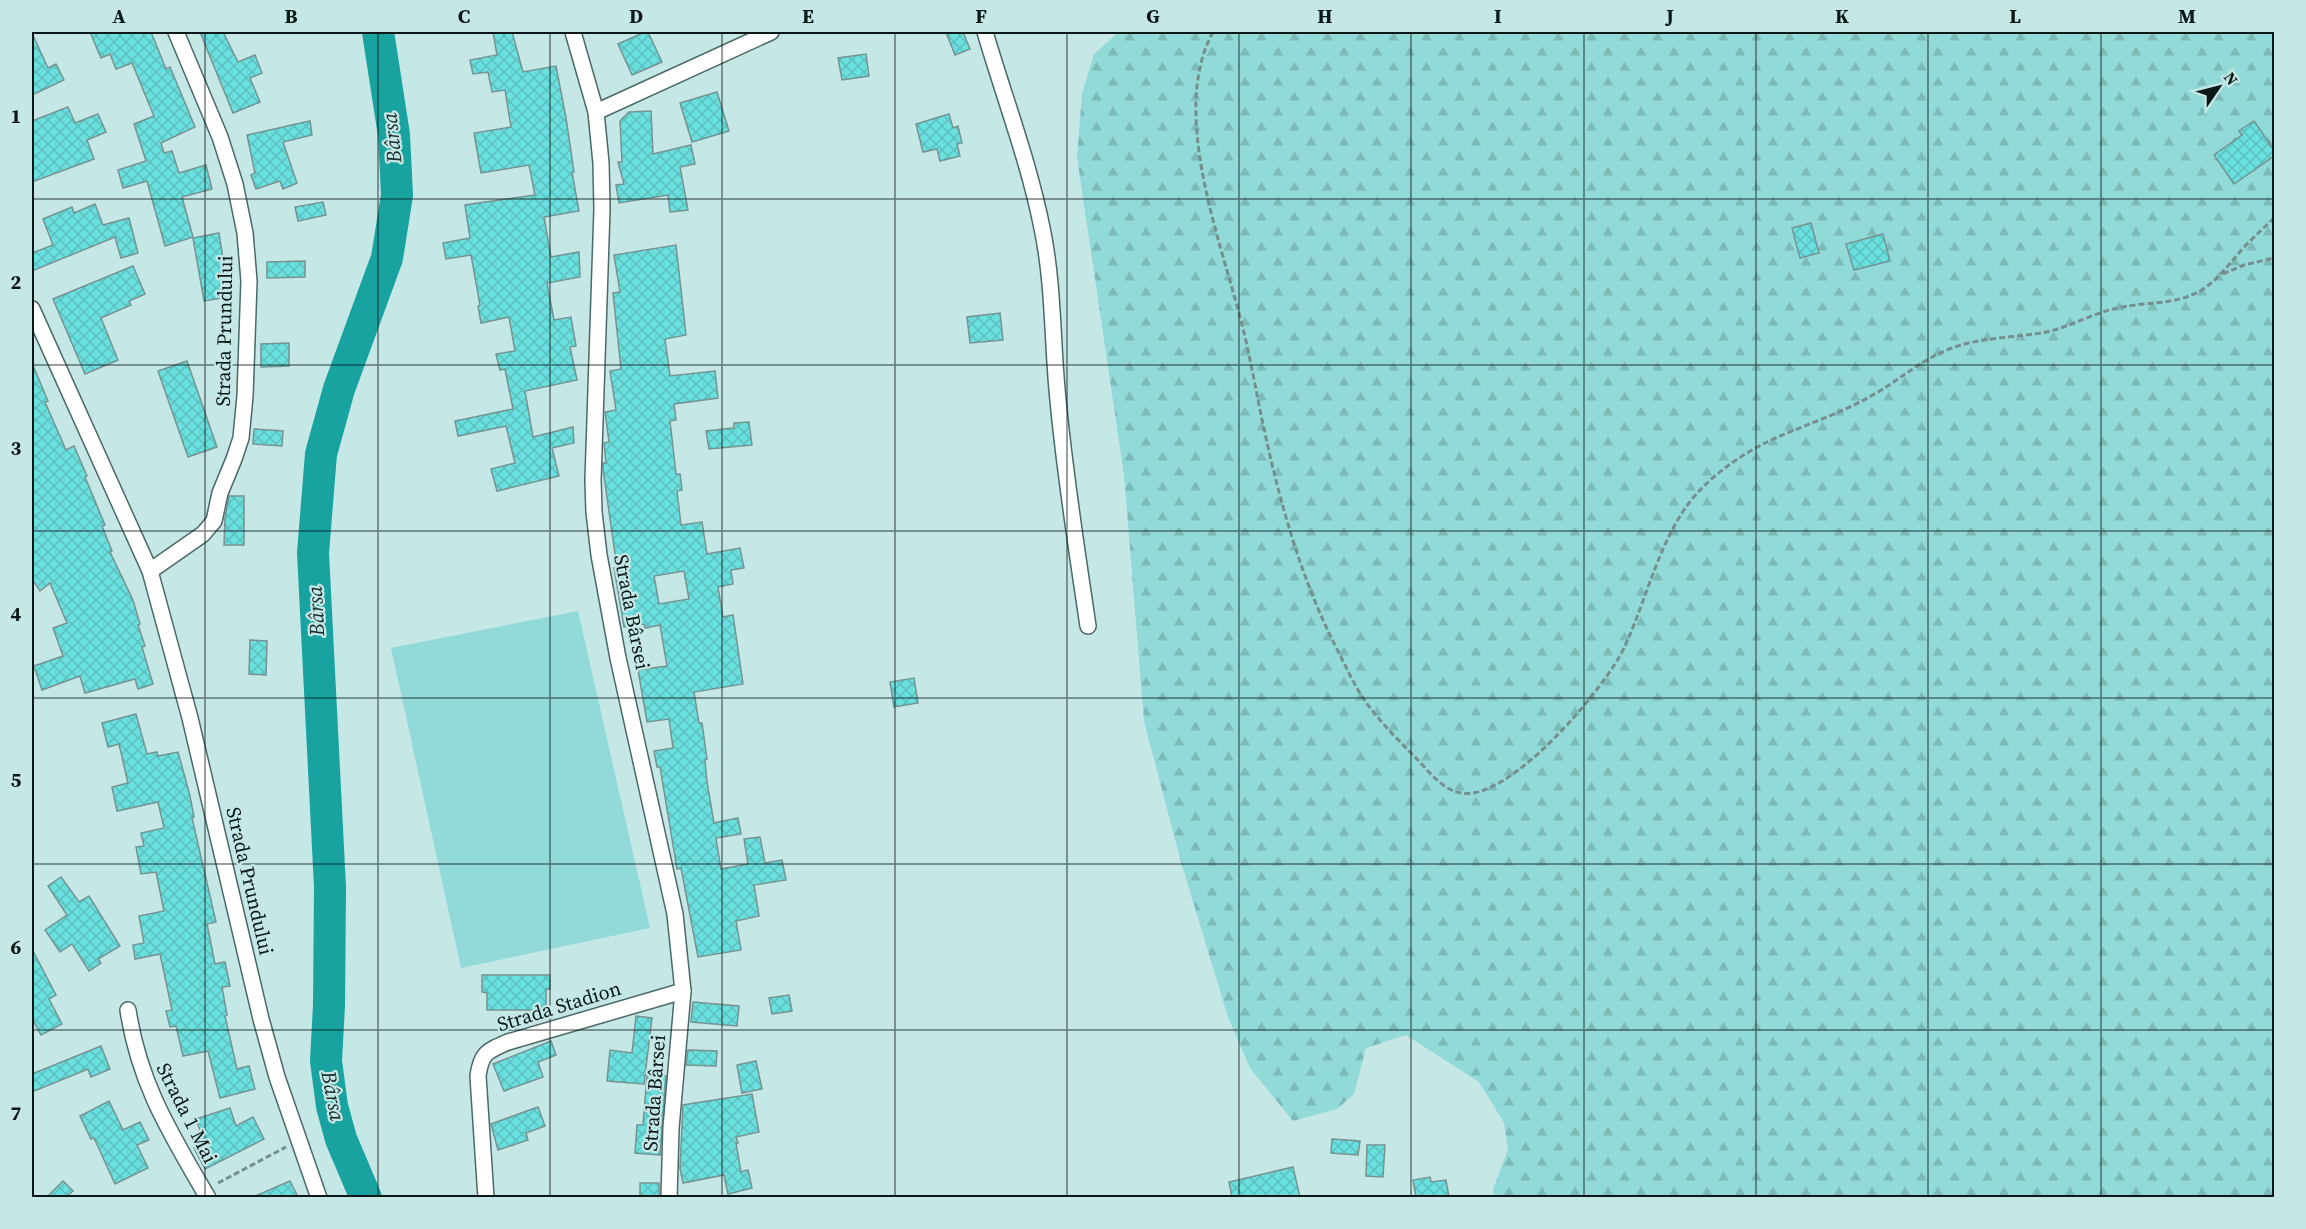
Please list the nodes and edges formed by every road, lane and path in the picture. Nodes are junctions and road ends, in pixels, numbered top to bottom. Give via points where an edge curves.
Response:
1 (176, 32) edge
2 (573, 32) edge
3 (771, 32) edge
4 (986, 32) edge
5 (1213, 32) edge
6 (596, 112) junction
7 (2274, 218) edge
8 (2274, 258) edge
9 (2222, 275) junction
10 (32, 309) edge
11 (150, 571) junction
12 (1088, 626) dead end
13 (683, 991) junction
14 (128, 1010) dead end
15 (298, 1140) junction
16 (206, 1194) edge
17 (320, 1197) edge
18 (486, 1197) edge
19 (669, 1197) edge

1 - 11 street, Strada Prundului via 220,137 245,233 249,281 245,386 241,438 214,521 203,534
2 - 6 street, Strada Bârsei
3 - 6 street
4 - 12 street via 1042,229 1069,499
5 - 9 path via 1198,69 1200,158 1248,349 1282,510 1305,579 1355,683 1381,722 1438,782 1461,793 1501,783 1520,770 1590,699 1625,646 1672,530 1688,504 1728,466 1766,443 1872,396 1914,366 1956,346 2051,331 2120,307 2181,300
6 - 13 street, Strada Bârsei via 602,209 594,512 618,658 675,914
7 - 9 path
8 - 9 path
10 - 11 street, Strada Prundului
11 - 15 street, Strada Prundului via 190,718 261,1019
13 - 18 street, Strada Stadion via 508,1042 486,1052 478,1076
13 - 19 street, Strada Bârsei
14 - 16 street, Strada 1 Mai via 146,1082
15 - 16 path
15 - 17 street, Strada Prundului

